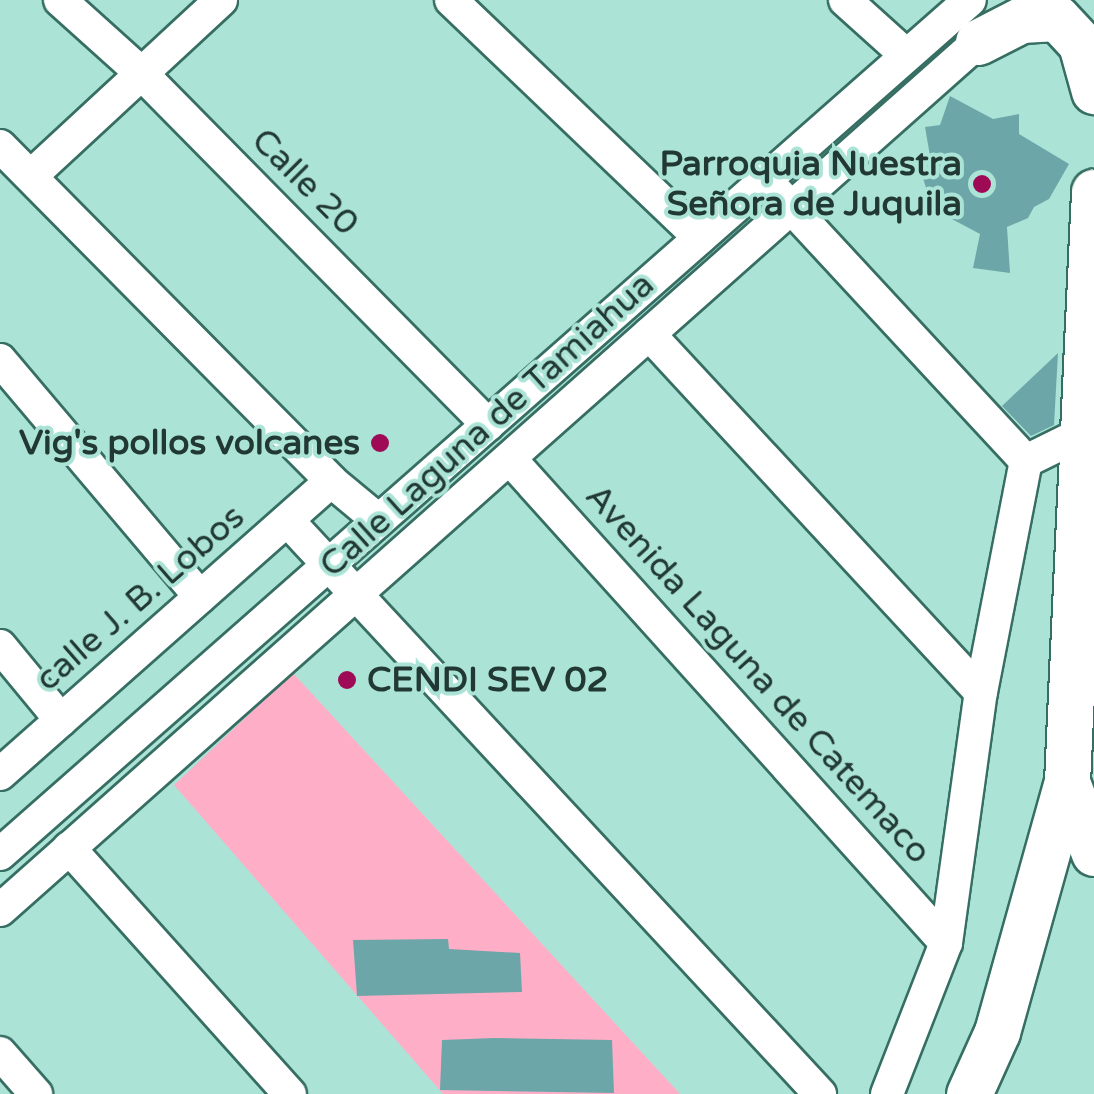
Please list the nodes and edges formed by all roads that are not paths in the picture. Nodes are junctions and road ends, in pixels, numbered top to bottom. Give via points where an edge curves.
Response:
1 (60, 0) edge
2 (221, 0) edge
3 (451, 0) edge
4 (846, 0) edge
5 (1027, 0) edge
6 (974, 21) edge
7 (906, 55) junction
8 (142, 73) junction
9 (1094, 91) edge
10 (0, 146) edge
11 (31, 176) junction
12 (1094, 192) edge
13 (779, 194) junction
14 (700, 238) junction
15 (649, 334) junction
16 (0, 360) edge
17 (488, 425) junction
18 (1083, 433) junction
19 (510, 459) junction
20 (1026, 461) junction
21 (331, 481) junction
22 (378, 520) junction
23 (288, 521) junction
24 (330, 562) junction
25 (358, 595) junction
26 (200, 597) junction
27 (0, 646) edge
28 (980, 692) junction
29 (61, 720) junction
30 (0, 774) edge
31 (1067, 782) junction
32 (69, 848) junction
33 (1094, 853) edge
34 (0, 854) edge
35 (0, 910) edge
36 (946, 943) junction
37 (0, 1053) edge
38 (36, 1094) edge
39 (290, 1094) edge
40 (820, 1094) edge
41 (887, 1094) edge
42 (968, 1094) edge

1 - 8 street, Calle 20
2 - 8 street
3 - 14 street
4 - 7 street
5 - 6 street, Calle Laguna de Tamiahua
6 - 7 street, Calle Laguna de Tamiahua
6 - 9 main road via 1057,18 1080,44
6 - 13 street, Calle Laguna de Tamiahua
7 - 13 street, Calle Laguna de Tamiahua
8 - 11 street
8 - 17 street, Calle 20
10 - 11 street
11 - 21 street
12 - 18 main road
13 - 14 street, Calle Laguna de Tamiahua
13 - 15 street, Calle Laguna de Tamiahua
13 - 20 street
14 - 17 street, Calle Laguna de Tamiahua
15 - 19 street, Calle Laguna de Tamiahua
15 - 28 street
16 - 26 street
17 - 22 street, Calle Laguna de Tamiahua
18 - 20 street
18 - 31 main road
19 - 25 street, Calle Laguna de Tamiahua
19 - 36 street, Avenida Laguna de Catemaco
20 - 28 street
21 - 22 street
21 - 23 street, calle J. B. Lobos
22 - 24 street, Calle Laguna de Tamiahua
23 - 24 street
23 - 26 street, calle J. B. Lobos
24 - 25 street
24 - 34 street, Calle Laguna de Tamiahua
25 - 32 street, Calle Laguna de Tamiahua
25 - 40 street
26 - 29 street, calle J. B. Lobos
27 - 29 street
28 - 36 street
29 - 30 street, calle J. B. Lobos
31 - 33 main road
31 - 42 main road via 997,1032
32 - 35 street, Calle Laguna de Tamiahua
32 - 39 street
36 - 41 street
37 - 38 street

